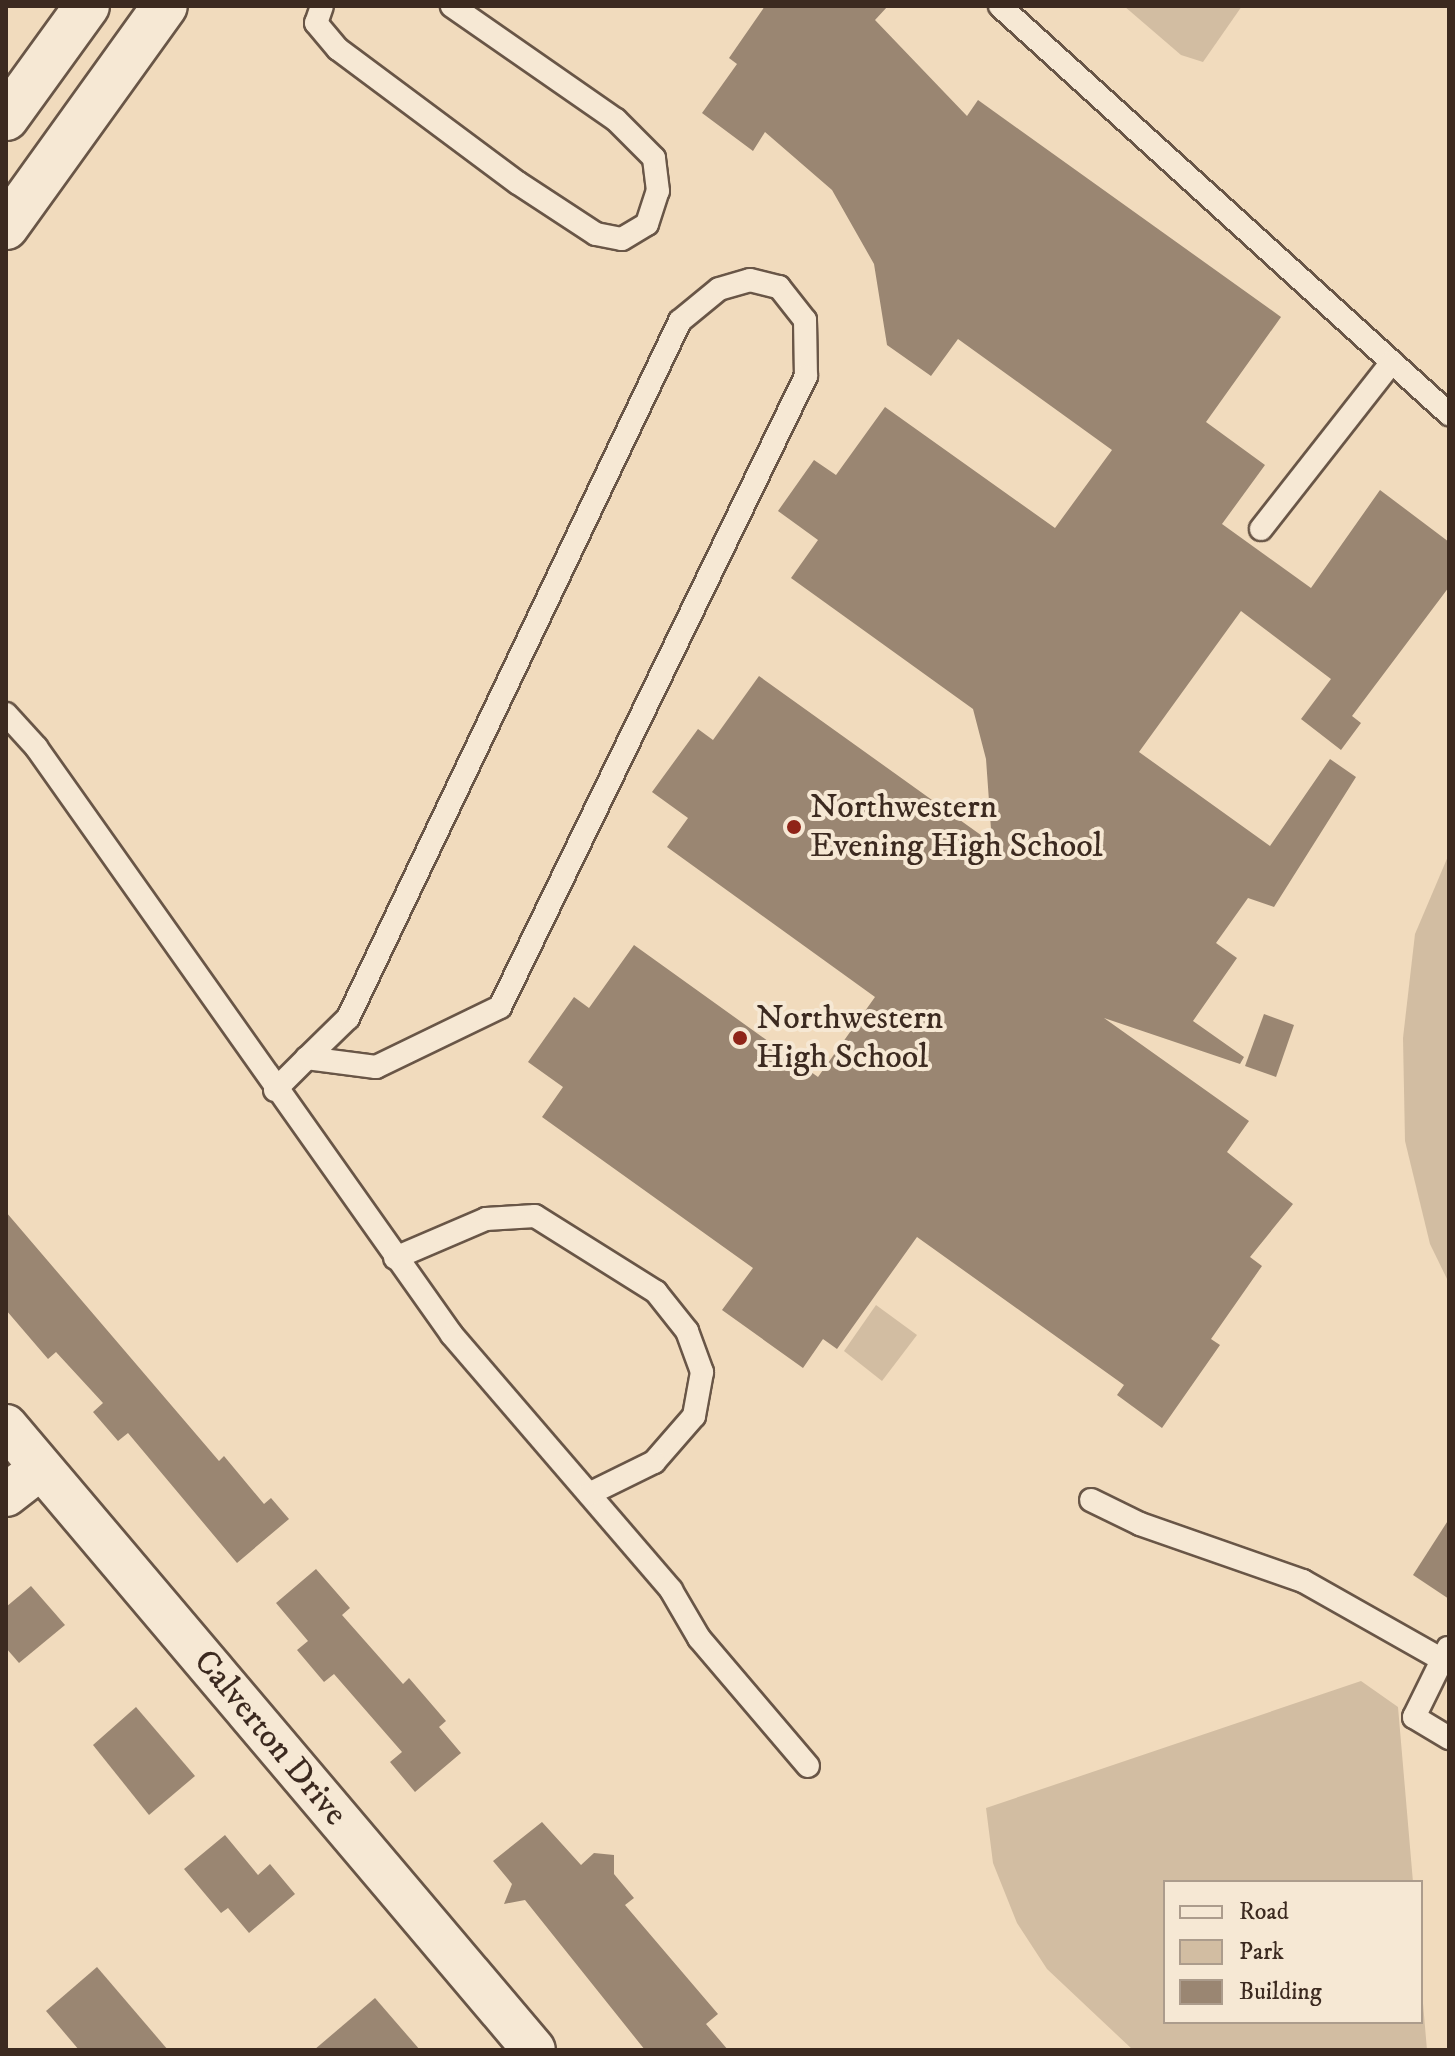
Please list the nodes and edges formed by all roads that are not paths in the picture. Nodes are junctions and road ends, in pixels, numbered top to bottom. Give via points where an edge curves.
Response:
1 (87, 6) edge
2 (165, 6) edge
3 (452, 6) edge
4 (1000, 6) edge
5 (319, 15) edge
6 (6, 118) edge
7 (6, 227) edge
8 (1392, 362) junction
9 (1449, 414) edge
10 (1261, 529) dead end
11 (6, 714) edge
12 (307, 1058) junction
13 (275, 1090) junction
14 (395, 1258) junction
15 (6, 1426) edge
16 (41, 1468) junction
17 (589, 1494) junction
18 (6, 1495) edge
19 (1091, 1500) dead end
20 (1445, 1653) edge
21 (1449, 1738) edge
22 (808, 1766) dead end
23 (534, 2050) edge

1 - 6 main road
2 - 7 main road
3 - 5 lane via 616,120 654,158 658,191 647,224 622,239 596,234 338,49
4 - 8 lane
8 - 9 lane
8 - 10 lane
11 - 13 lane via 36,747
12 - 12 lane via 376,1067 500,1007 806,376 805,320 779,287 750,280 719,289 680,321 348,1018
12 - 13 lane
13 - 14 lane
14 - 17 lane via 452,1335
14 - 17 lane via 486,1219 535,1216 656,1292 687,1331 702,1372 694,1416 654,1462
15 - 16 street, Calverton Drive
16 - 18 street
16 - 23 street, Calverton Drive
17 - 22 lane via 671,1590 699,1638
19 - 20 lane via 1140,1524 1303,1581
20 - 21 lane via 1414,1717

